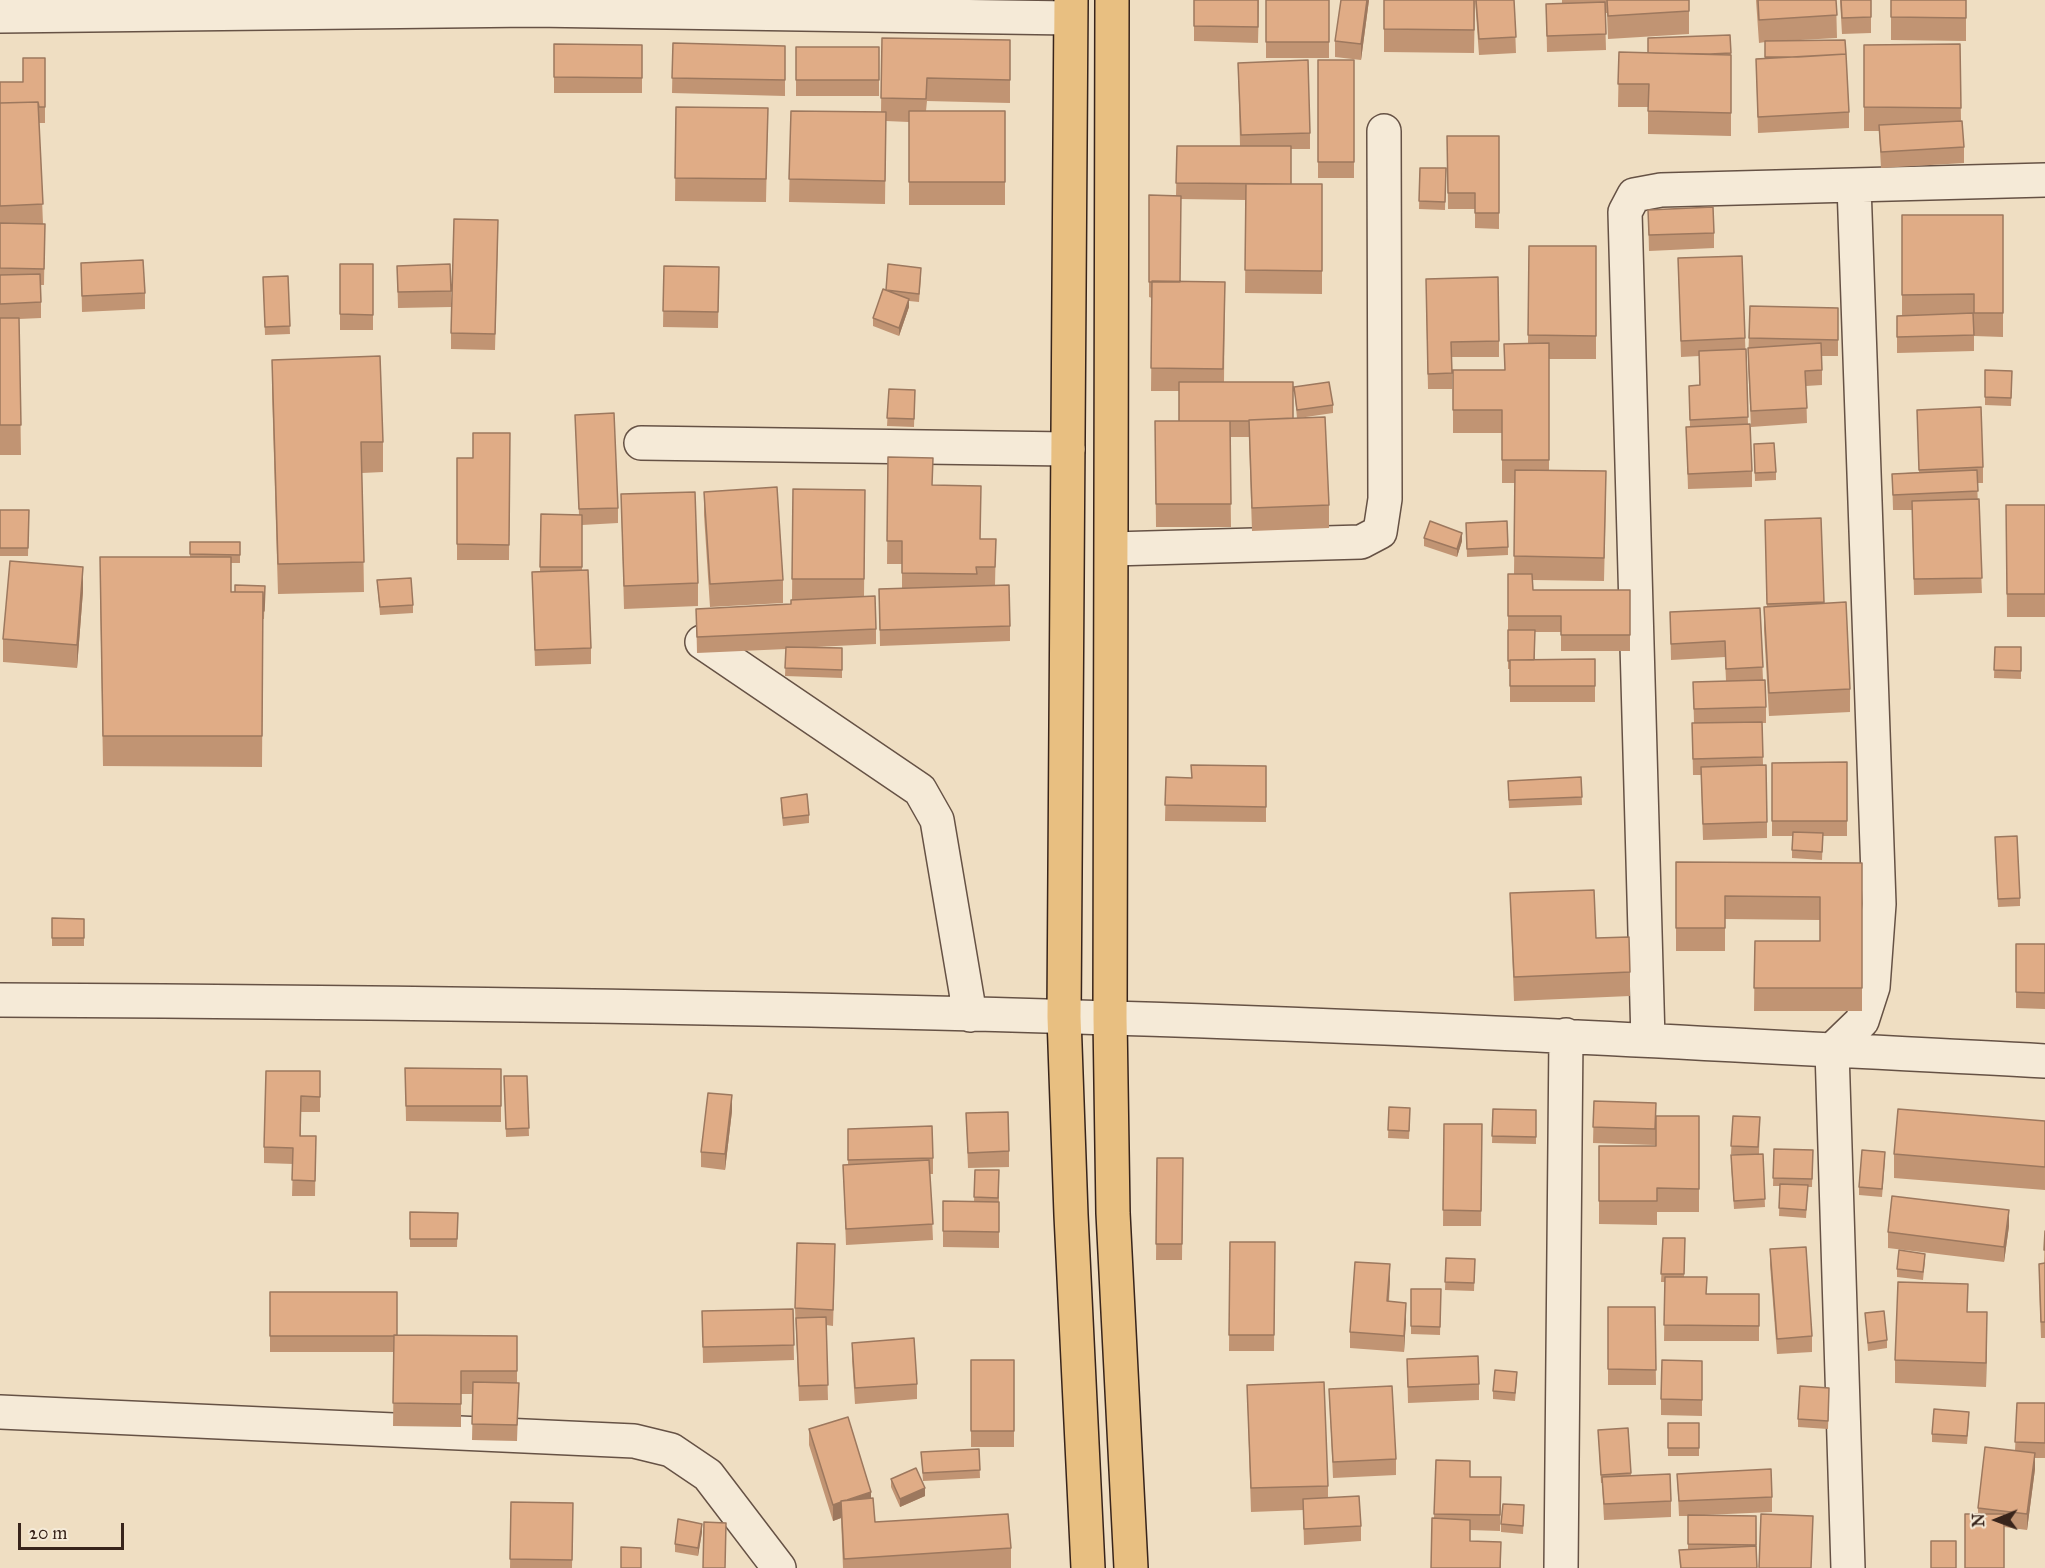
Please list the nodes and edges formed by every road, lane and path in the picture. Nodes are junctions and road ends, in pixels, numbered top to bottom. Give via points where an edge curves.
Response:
1 (1112, 0) edge
2 (532, 5) edge
3 (1070, 9) edge
4 (0, 16) edge
5 (1384, 131) dead end
6 (2045, 180) edge
7 (1854, 185) junction
8 (641, 443) dead end
9 (1068, 449) junction
10 (1112, 549) junction
11 (702, 642) edge
12 (0, 1000) edge
13 (970, 1015) junction
14 (1064, 1017) junction
15 (1110, 1018) junction
16 (1566, 1035) junction
17 (1648, 1040) junction
18 (1832, 1050) junction
19 (2045, 1062) edge
20 (0, 1412) edge
21 (779, 1568) edge
22 (1088, 1568) edge
23 (1131, 1568) edge
24 (1561, 1568) edge
25 (1848, 1568) edge

1 - 10 main road
2 - 3 street
2 - 4 street
3 - 9 main road
5 - 10 street via 1385,499 1380,532 1361,542
6 - 7 street
7 - 17 street via 1661,190 1634,195 1625,212
7 - 18 street via 1879,904 1873,987 1862,1022
8 - 9 street
9 - 14 main road
10 - 15 main road
11 - 13 street via 920,790 937,820
12 - 13 street via 417,1002
13 - 14 street
14 - 15 street
14 - 22 main road
15 - 16 street
15 - 23 main road via 1113,1214
16 - 17 street
16 - 24 street
17 - 18 street
18 - 19 street
18 - 25 street
20 - 21 street via 634,1441 671,1450 708,1475

